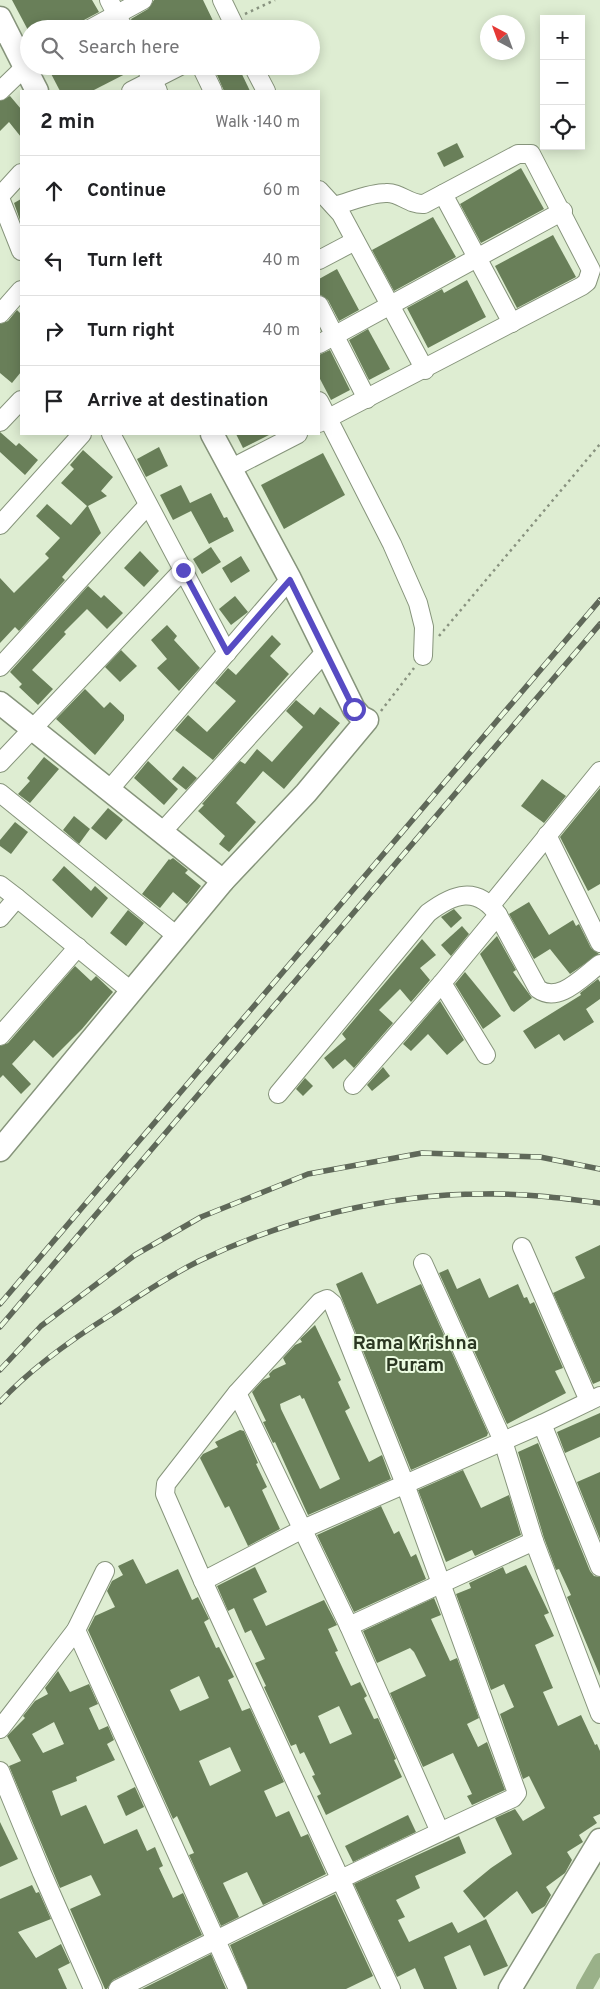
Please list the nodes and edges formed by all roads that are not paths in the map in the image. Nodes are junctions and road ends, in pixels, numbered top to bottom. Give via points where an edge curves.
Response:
1 (142, 0) edge
2 (222, 0) edge
3 (116, 14) edge
4 (0, 18) edge
5 (232, 20) edge
6 (20, 54) edge
7 (20, 71) edge
8 (30, 75) edge
9 (205, 75) edge
10 (258, 75) edge
11 (152, 79) edge
12 (37, 90) edge
13 (133, 90) edge
14 (213, 90) edge
15 (265, 90) edge
16 (0, 91) edge
17 (20, 174) edge
18 (320, 191) edge
19 (443, 194) junction
20 (0, 197) edge
21 (334, 206) junction
22 (563, 211) junction
23 (355, 241) junction
24 (20, 248) edge
25 (477, 258) junction
26 (320, 259) edge
27 (20, 291) edge
28 (390, 306) junction
29 (320, 307) edge
30 (0, 314) edge
31 (512, 323) junction
32 (336, 336) junction
33 (320, 344) edge
34 (425, 370) junction
35 (367, 399) junction
36 (20, 401) edge
37 (320, 405) edge
38 (324, 421) edge
39 (0, 422) edge
40 (81, 435) edge
41 (112, 435) edge
42 (213, 435) edge
43 (296, 435) edge
44 (230, 468) junction
45 (148, 505) junction
46 (0, 525) edge
47 (183, 570) junction
48 (290, 580) junction
49 (326, 651) junction
50 (227, 652) junction
51 (423, 656) road end
52 (0, 667) edge
53 (0, 703) edge
54 (32, 728) junction
55 (0, 763) edge
56 (600, 771) edge
57 (109, 790) junction
58 (0, 793) edge
59 (162, 832) junction
60 (547, 835) junction
61 (223, 881) junction
62 (0, 885) edge
63 (17, 898) junction
64 (495, 910) junction
65 (0, 918) edge
66 (178, 936) junction
67 (600, 943) edge
68 (78, 947) junction
69 (600, 964) edge
70 (442, 984) junction
71 (131, 992) junction
72 (0, 1036) edge
73 (486, 1054) dead end
74 (353, 1085) dead end
75 (278, 1094) dead end
76 (0, 1150) edge
77 (522, 1247) dead end
78 (423, 1263) dead end
79 (237, 1393) junction
80 (595, 1399) edge
81 (542, 1424) junction
82 (503, 1441) junction
83 (405, 1484) junction
84 (303, 1530) junction
85 (534, 1541) junction
86 (600, 1567) edge
87 (105, 1571) dead end
88 (203, 1581) junction
89 (442, 1583) junction
90 (348, 1626) junction
91 (76, 1630) junction
92 (600, 1714) edge
93 (0, 1729) edge
94 (0, 1771) edge
95 (440, 1832) junction
96 (600, 1840) edge
97 (342, 1880) junction
98 (217, 1939) junction
99 (93, 1989) edge
100 (118, 1989) edge
101 (238, 1989) edge
102 (391, 1989) edge
103 (510, 1989) edge

1 - 3 street
2 - 5 street
4 - 6 street
7 - 16 street
8 - 12 street
9 - 14 street
10 - 15 street
11 - 13 street
17 - 20 street
18 - 21 street
19 - 21 street via 417,205 386,193
19 - 22 street via 518,154 526,153 536,159
19 - 25 street
20 - 24 street
21 - 23 street
22 - 25 street
22 - 31 street via 588,260 590,276 582,286
23 - 26 street
23 - 28 street
25 - 28 street
25 - 31 street
27 - 30 street
28 - 32 street
28 - 34 street
29 - 32 street
31 - 34 street
32 - 33 street
32 - 35 street
34 - 35 street
35 - 38 street
36 - 39 street
37 - 38 street
38 - 51 street via 392,544 418,603 424,627
40 - 46 street
41 - 45 street
42 - 44 street
43 - 44 street
44 - 48 street
45 - 47 street
45 - 52 street
47 - 50 street
47 - 54 street
48 - 49 street
48 - 50 street
49 - 59 street
49 - 61 street via 354,709 367,720 306,794
50 - 57 street
53 - 54 street
54 - 55 street
54 - 57 street
56 - 60 street
57 - 59 street
58 - 66 street
59 - 61 street
60 - 64 street
60 - 67 street
61 - 66 street
62 - 63 street
63 - 65 street
63 - 68 street
64 - 69 street via 538,989 545,994 560,993
64 - 70 street
64 - 75 street via 474,895 445,900 428,913
66 - 71 street
68 - 71 street
68 - 72 street
70 - 73 street
70 - 74 street
71 - 76 street
77 - 80 street
78 - 82 street
79 - 83 street via 320,1302 327,1299 333,1304
79 - 84 street
79 - 88 street via 166,1484 165,1494
80 - 81 street
81 - 82 street
81 - 86 street
82 - 83 street
82 - 85 street
83 - 84 street
83 - 89 street
84 - 88 street
84 - 90 street
85 - 89 street
85 - 92 street
87 - 91 street
88 - 97 street
89 - 90 street
89 - 95 street via 517,1792 514,1798
90 - 95 street
91 - 93 street
91 - 98 street
94 - 99 street
95 - 97 street
96 - 103 street
97 - 98 street
97 - 102 street
98 - 100 street
98 - 101 street

